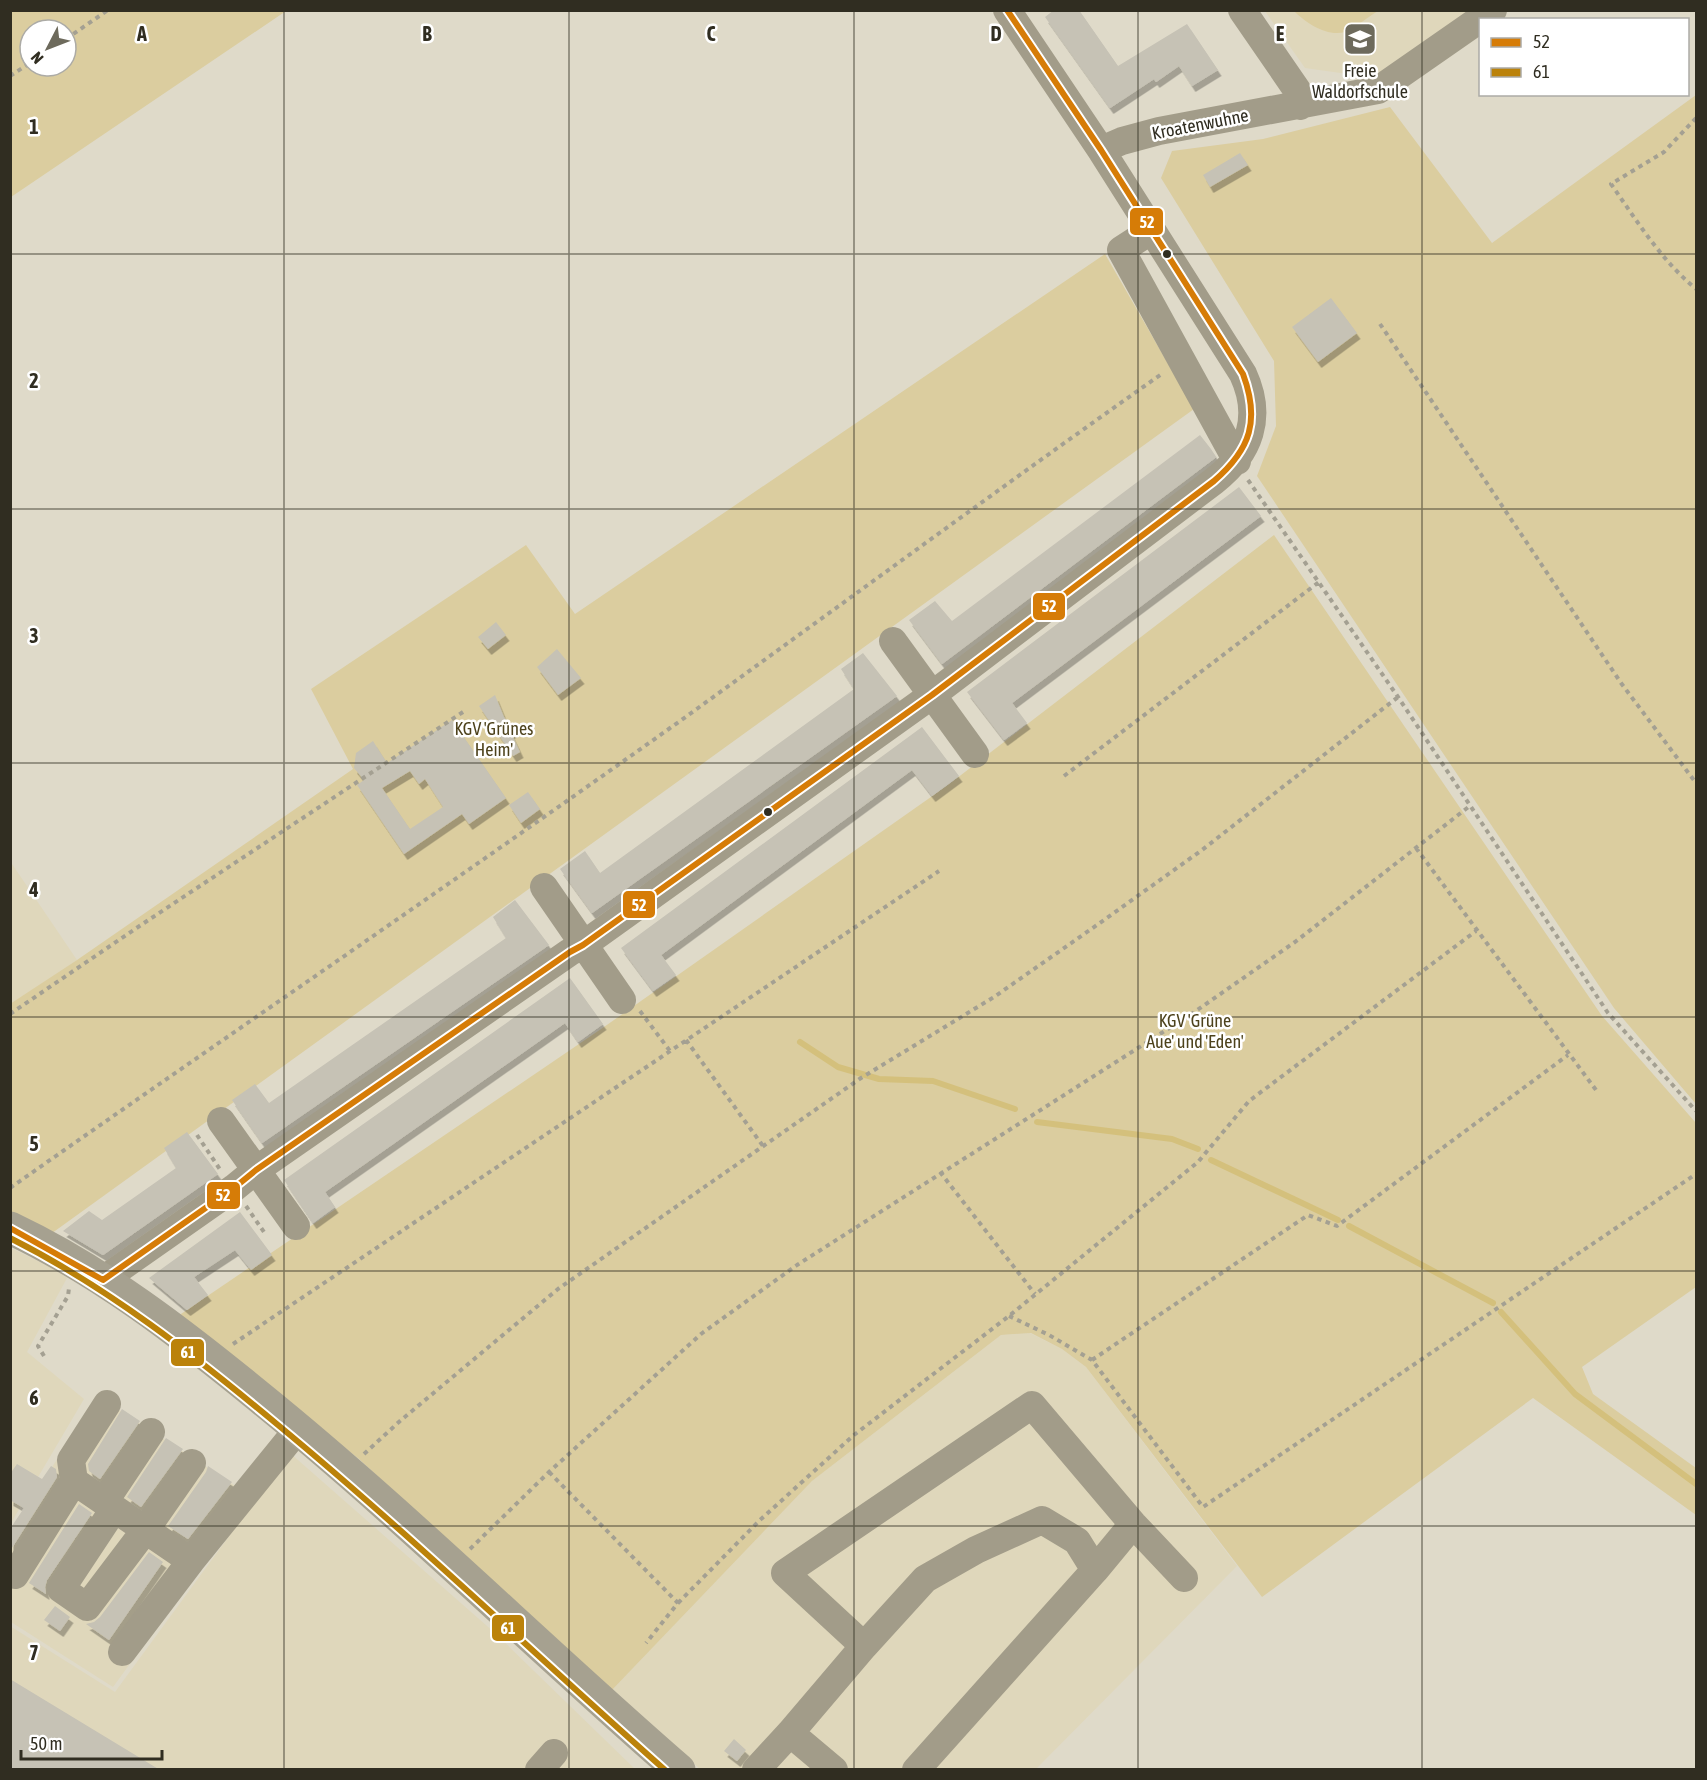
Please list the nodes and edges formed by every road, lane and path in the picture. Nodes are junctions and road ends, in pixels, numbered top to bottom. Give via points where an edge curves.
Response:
1 (108, 10) edge
2 (1007, 10) edge
3 (1242, 10) edge
4 (1479, 20) edge
5 (78, 31) edge
6 (1300, 106) junction
7 (1696, 118) edge
8 (1101, 150) junction
9 (1152, 230) junction
10 (1696, 289) edge
11 (1380, 324) dead end
12 (1170, 368) dead end
13 (1237, 461) junction
14 (1319, 582) junction
15 (893, 641) dead end
16 (932, 695) junction
17 (1398, 697) junction
18 (466, 710) dead end
19 (975, 754) dead end
20 (1064, 776) dead end
21 (1696, 783) edge
22 (1471, 805) junction
23 (1416, 848) junction
24 (939, 871) dead end
25 (543, 887) dead end
26 (1476, 931) junction
27 (583, 945) junction
28 (629, 1003) joint
29 (10, 1014) edge
30 (686, 1040) junction
31 (670, 1051) junction
32 (1568, 1054) junction
33 (1596, 1090) dead end
34 (1696, 1111) edge
35 (221, 1120) dead end
36 (763, 1146) junction
37 (256, 1170) junction
38 (940, 1172) junction
39 (1696, 1174) edge
40 (10, 1188) edge
41 (296, 1226) dead end
42 (10, 1228) edge
43 (103, 1280) junction
44 (69, 1286) dead end
45 (1035, 1294) junction
46 (1009, 1316) junction
47 (232, 1345) dead end
48 (44, 1356) dead end
49 (1092, 1360) junction
50 (107, 1404) dead end
51 (298, 1429) junction
52 (151, 1432) dead end
53 (359, 1459) dead end
54 (192, 1463) dead end
55 (549, 1472) junction
56 (74, 1481) junction
57 (110, 1505) junction
58 (1133, 1524) junction
59 (146, 1529) junction
60 (464, 1556) dead end
61 (191, 1561) junction
62 (1095, 1570) junction
63 (15, 1575) dead end
64 (1184, 1578) dead end
65 (678, 1603) junction
66 (646, 1643) dead end
67 (864, 1646) junction
68 (122, 1652) dead end
69 (790, 1733) junction
70 (679, 1770) edge
71 (756, 1770) edge
72 (834, 1770) edge
73 (916, 1770) edge

1 - 5 path
2 - 8 street
3 - 6 street via 1297,90
4 - 6 street, Kroatenwuhne via 1378,90
6 - 8 street, Kroatenwuhne via 1159,131
7 - 10 path via 1664,152 1611,184 1642,230
8 - 9 street
9 - 13 street via 1247,381 1252,422
9 - 13 street via 1121,250
11 - 21 path via 1621,683
12 - 40 path via 670,728
13 - 14 path
13 - 16 street
14 - 17 path
14 - 20 path
15 - 16 street
16 - 19 street
16 - 27 street
17 - 22 path
17 - 36 path via 1202,850 1097,925 994,997 861,1078
18 - 29 path
22 - 23 path
22 - 34 path via 1608,1013
23 - 26 path
23 - 38 path via 1193,1013
24 - 30 path
25 - 27 street
26 - 32 path
26 - 45 path via 1249,1101 1198,1162
27 - 28 street
27 - 37 street
28 - 31 path
30 - 31 path
30 - 36 path
31 - 47 path
32 - 33 path
32 - 49 path via 1337,1226 1308,1215
35 - 37 street
36 - 53 path via 558,1289
37 - 41 street
37 - 43 street
38 - 45 path
38 - 55 path via 797,1265 701,1334
39 - 49 path via 1203,1507
42 - 43 main road
43 - 51 main road via 184,1338
44 - 48 path via 68,1296 38,1346
45 - 46 path
46 - 49 path
46 - 65 path via 854,1435 759,1520
50 - 56 street via 71,1460
51 - 61 street
51 - 70 main road via 380,1498
52 - 57 street
54 - 59 street
55 - 60 path
55 - 65 path
56 - 57 street
56 - 63 street
57 - 59 street
57 - 59 street via 61,1589 87,1607
58 - 62 street
58 - 64 street
58 - 67 street via 1032,1405 785,1573
59 - 61 street
61 - 68 street
62 - 67 street via 1077,1541 1042,1520 925,1579
62 - 73 street
65 - 66 path
67 - 69 street
69 - 71 street
69 - 72 street

